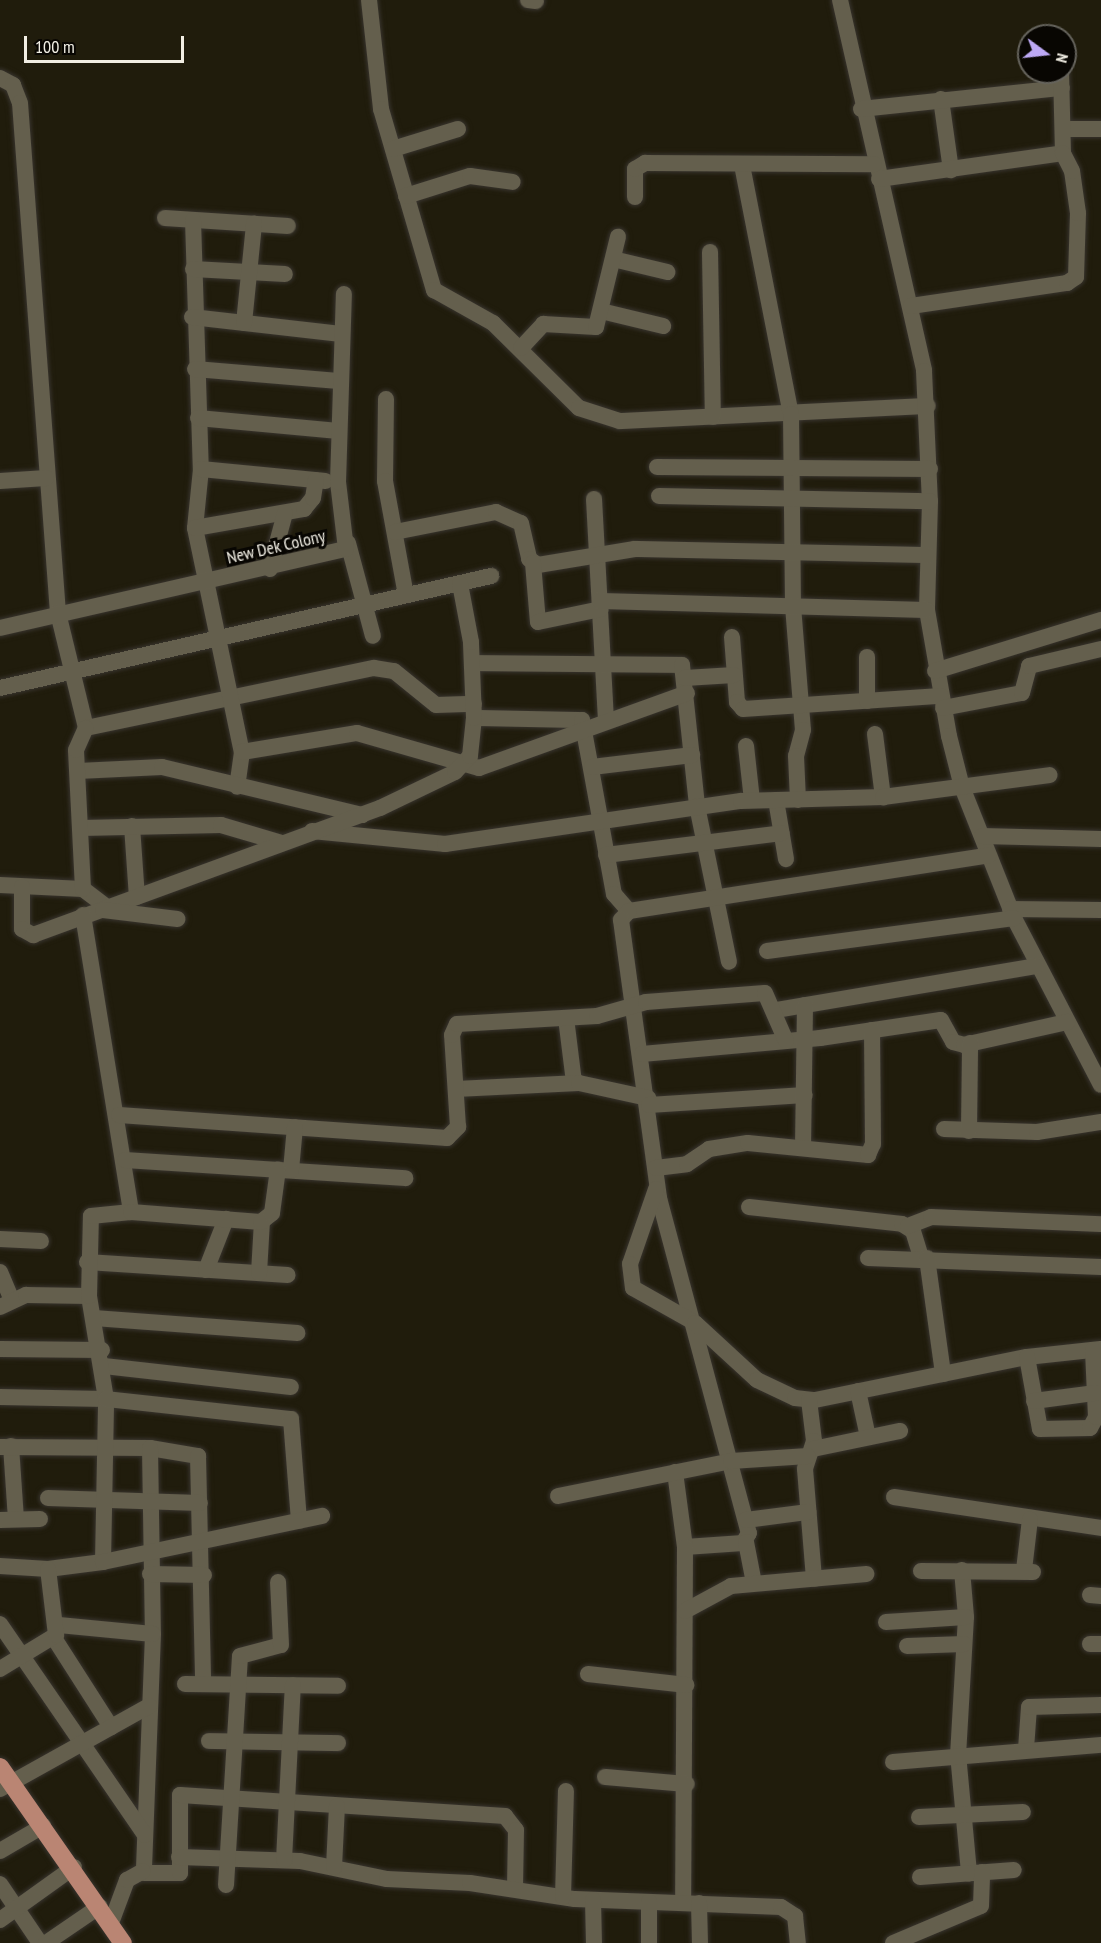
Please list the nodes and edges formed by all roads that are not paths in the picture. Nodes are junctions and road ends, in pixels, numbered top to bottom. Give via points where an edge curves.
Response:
1 (369, 0) edge
2 (528, 0) edge
3 (840, 0) edge
4 (536, 1) edge
5 (0, 78) edge
6 (1037, 84) edge
7 (1062, 84) edge
8 (941, 99) junction
9 (861, 110) junction
10 (458, 129) dead end
11 (1064, 129) junction
12 (1101, 129) edge
13 (393, 149) junction
14 (1063, 153) junction
15 (742, 165) junction
16 (951, 170) junction
17 (876, 172) junction
18 (513, 182) dead end
19 (406, 196) junction
20 (635, 197) dead end
21 (165, 218) dead end
22 (193, 220) junction
23 (254, 224) junction
24 (288, 226) dead end
25 (618, 237) dead end
26 (710, 252) dead end
27 (613, 259) junction
28 (193, 269) junction
29 (249, 272) junction
30 (667, 272) dead end
31 (285, 274) dead end
32 (344, 294) dead end
33 (911, 306) junction
34 (601, 311) junction
35 (192, 317) junction
36 (244, 323) junction
37 (663, 326) dead end
38 (341, 334) junction
39 (521, 348) junction
40 (195, 369) junction
41 (338, 381) junction
42 (386, 399) dead end
43 (928, 406) junction
44 (791, 414) junction
45 (713, 417) junction
46 (198, 418) junction
47 (338, 431) junction
48 (657, 467) dead end
49 (794, 467) junction
50 (201, 469) junction
51 (930, 470) junction
52 (46, 478) junction
53 (316, 480) junction
54 (0, 481) edge
55 (338, 482) junction
56 (659, 496) dead end
57 (795, 497) junction
58 (594, 499) dead end
59 (930, 501) junction
60 (285, 513) junction
61 (195, 528) junction
62 (394, 532) junction
63 (348, 543) junction
64 (795, 553) junction
65 (596, 554) junction
66 (928, 555) junction
67 (533, 563) junction
68 (270, 569) junction
69 (491, 576) dead end
70 (205, 584) junction
71 (460, 584) junction
72 (406, 596) junction
73 (365, 605) junction
74 (601, 605) junction
75 (794, 606) junction
76 (927, 610) junction
77 (58, 613) junction
78 (1101, 620) edge
79 (0, 628) edge
80 (373, 636) dead end
81 (732, 637) dead end
82 (218, 638) junction
83 (1101, 649) edge
84 (867, 657) dead end
85 (604, 662) junction
86 (472, 663) junction
87 (72, 671) junction
88 (935, 671) junction
89 (734, 675) junction
90 (686, 685) junction
91 (0, 688) edge
92 (231, 695) junction
93 (867, 701) junction
94 (942, 702) junction
95 (800, 706) junction
96 (474, 711) junction
97 (606, 720) junction
98 (86, 728) junction
99 (586, 728) junction
100 (874, 734) dead end
101 (746, 746) dead end
102 (242, 752) junction
103 (692, 755) junction
104 (464, 765) junction
105 (592, 767) junction
106 (78, 771) junction
107 (1050, 775) dead end
108 (962, 786) junction
109 (237, 787) junction
110 (883, 797) junction
111 (752, 800) junction
112 (776, 800) junction
113 (798, 800) junction
114 (697, 806) junction
115 (362, 815) junction
116 (601, 821) junction
117 (132, 826) junction
118 (81, 828) junction
119 (312, 831) junction
120 (782, 833) junction
121 (982, 836) junction
122 (1101, 839) edge
123 (282, 843) junction
124 (705, 845) junction
125 (606, 855) junction
126 (989, 855) junction
127 (786, 859) dead end
128 (0, 885) edge
129 (22, 887) junction
130 (83, 889) junction
131 (137, 897) junction
132 (714, 901) junction
133 (1101, 910) edge
134 (96, 911) junction
135 (629, 911) junction
136 (1012, 913) junction
137 (177, 919) dead end
138 (767, 951) dead end
139 (729, 962) dead end
140 (1035, 966) junction
141 (636, 1004) junction
142 (805, 1005) junction
143 (776, 1010) junction
144 (566, 1018) junction
145 (1067, 1022) junction
146 (872, 1030) junction
147 (806, 1040) junction
148 (786, 1041) junction
149 (970, 1043) junction
150 (642, 1054) junction
151 (574, 1082) junction
152 (1101, 1085) edge
153 (456, 1089) junction
154 (805, 1095) junction
155 (648, 1102) junction
156 (119, 1115) junction
157 (1101, 1122) edge
158 (295, 1127) junction
159 (944, 1129) dead end
160 (969, 1131) junction
161 (802, 1148) junction
162 (125, 1160) junction
163 (284, 1169) junction
164 (657, 1177) junction
165 (405, 1178) dead end
166 (749, 1208) dead end
167 (131, 1212) junction
168 (226, 1219) junction
169 (262, 1221) junction
170 (1101, 1224) edge
171 (908, 1226) junction
172 (0, 1239) edge
173 (41, 1241) dead end
174 (868, 1258) dead end
175 (924, 1258) junction
176 (87, 1262) junction
177 (1101, 1267) edge
178 (207, 1270) junction
179 (0, 1272) edge
180 (259, 1273) junction
181 (288, 1275) dead end
182 (89, 1296) junction
183 (6, 1304) edge
184 (94, 1318) junction
185 (695, 1323) junction
186 (297, 1333) dead end
187 (0, 1349) edge
188 (1097, 1350) edge
189 (1027, 1357) junction
190 (103, 1358) junction
191 (943, 1374) junction
192 (291, 1387) dead end
193 (858, 1391) junction
194 (1095, 1393) junction
195 (0, 1397) edge
196 (106, 1399) junction
197 (809, 1400) junction
198 (1034, 1401) junction
199 (900, 1431) dead end
200 (868, 1437) junction
201 (6, 1446) edge
202 (107, 1448) junction
203 (150, 1448) junction
204 (810, 1452) junction
205 (731, 1461) junction
206 (675, 1472) junction
207 (558, 1496) dead end
208 (894, 1497) dead end
209 (48, 1498) dead end
210 (105, 1500) junction
211 (151, 1501) junction
212 (200, 1503) junction
213 (808, 1512) junction
214 (322, 1516) dead end
215 (1030, 1518) junction
216 (40, 1519) dead end
217 (8, 1520) edge
218 (746, 1520) junction
219 (299, 1521) junction
220 (1101, 1528) edge
221 (201, 1539) junction
222 (746, 1542) junction
223 (685, 1547) junction
224 (150, 1552) junction
225 (103, 1562) junction
226 (0, 1566) edge
227 (48, 1569) junction
228 (962, 1570) junction
229 (921, 1571) dead end
230 (150, 1574) junction
231 (866, 1574) dead end
232 (204, 1575) junction
233 (814, 1579) junction
234 (278, 1582) dead end
235 (754, 1583) junction
236 (685, 1611) junction
237 (966, 1617) junction
238 (886, 1622) dead end
239 (0, 1624) edge
240 (57, 1632) junction
241 (153, 1634) junction
242 (964, 1644) junction
243 (907, 1646) dead end
244 (23, 1657) junction
245 (0, 1669) edge
246 (588, 1674) dead end
247 (185, 1684) dead end
248 (203, 1684) junction
249 (239, 1684) junction
250 (293, 1685) junction
251 (686, 1685) junction
252 (338, 1686) dead end
253 (1101, 1705) edge
254 (149, 1706) junction
255 (111, 1727) junction
256 (209, 1741) dead end
257 (234, 1741) junction
258 (290, 1743) junction
259 (338, 1743) dead end
260 (82, 1744) junction
261 (1101, 1745) edge
262 (1026, 1749) junction
263 (958, 1754) junction
264 (892, 1762) dead end
265 (0, 1767) edge
266 (605, 1778) dead end
267 (687, 1784) junction
268 (5, 1786) edge
269 (566, 1791) dead end
270 (230, 1799) junction
271 (288, 1803) junction
272 (337, 1806) junction
273 (1023, 1812) dead end
274 (963, 1815) junction
275 (919, 1817) dead end
276 (43, 1826) junction
277 (145, 1835) junction
278 (0, 1851) edge
279 (179, 1857) junction
280 (227, 1857) junction
281 (284, 1860) junction
282 (74, 1867) junction
283 (334, 1867) junction
284 (1014, 1870) dead end
285 (143, 1871) junction
286 (975, 1873) junction
287 (920, 1877) dead end
288 (0, 1884) edge
289 (226, 1885) dead end
290 (515, 1889) junction
291 (563, 1897) junction
292 (593, 1900) junction
293 (649, 1902) junction
294 (691, 1903) junction
295 (100, 1906) junction
296 (17, 1908) junction
297 (0, 1920) edge
298 (111, 1923) junction
299 (40, 1943) edge
300 (46, 1943) edge
301 (123, 1943) edge
302 (594, 1943) edge
303 (649, 1943) edge
304 (700, 1943) edge
305 (798, 1943) edge
306 (893, 1943) edge

1 - 13 street via 376,81
2 - 4 street
3 - 9 street
5 - 52 street via 13,85 20,103
6 - 8 street
7 - 11 street
8 - 9 street
8 - 16 street
9 - 17 street
10 - 13 street
11 - 12 street
11 - 14 street
13 - 19 street
14 - 16 street
14 - 33 street via 1072,171 1078,213 1077,277 1067,283
15 - 17 street
15 - 20 street via 639,164
15 - 44 street
16 - 17 street
17 - 33 street
18 - 19 street via 470,176
19 - 39 street via 434,290 493,323
21 - 22 street
22 - 23 street
22 - 28 street
23 - 24 street
23 - 29 street
25 - 27 street
26 - 45 street
27 - 30 street
27 - 34 street
28 - 29 street
28 - 35 street
29 - 31 street
29 - 36 street
32 - 38 street, New Dek Colony
33 - 43 street
34 - 37 street
34 - 39 street via 591,330 536,327
35 - 36 street
35 - 40 street
36 - 38 street
38 - 41 street, New Dek Colony
39 - 45 street via 564,397 590,415 620,421
40 - 41 street
40 - 46 street
41 - 47 street, New Dek Colony
42 - 62 street via 385,481
43 - 44 street
43 - 51 street
44 - 45 street
44 - 49 street
46 - 47 street
46 - 50 street
47 - 55 street, New Dek Colony
48 - 49 street
49 - 51 street
49 - 57 street
50 - 53 street
50 - 61 street
51 - 59 street
52 - 54 street
52 - 77 street
53 - 55 street
53 - 60 street via 309,505
55 - 63 street, New Dek Colony
56 - 57 street
57 - 59 street
57 - 64 street
58 - 65 street
59 - 66 street
60 - 61 street
60 - 68 street
61 - 70 street
62 - 67 street via 496,512 521,523
62 - 72 street
63 - 68 street, New Dek Colony via 341,552
63 - 73 street
64 - 65 street via 635,549
64 - 66 street
64 - 75 street
65 - 67 street
65 - 74 street
66 - 76 street
67 - 74 street via 538,622
68 - 70 street, New Dek Colony
69 - 71 street
70 - 77 street, New Dek Colony
70 - 82 street
71 - 72 street
71 - 86 street
72 - 73 street
73 - 80 street
73 - 82 street
74 - 75 street
74 - 85 street
75 - 76 street
75 - 95 street
76 - 88 street
77 - 79 street, New Dek Colony
77 - 87 street
78 - 88 street
81 - 89 street
82 - 87 street
82 - 92 street
83 - 94 street via 1029,666 1022,693
84 - 93 street
85 - 86 street
85 - 90 street via 676,662
85 - 97 street
86 - 96 street
87 - 91 street
87 - 98 street
88 - 94 street
89 - 90 street
89 - 95 street via 737,702 743,709
90 - 97 street
90 - 103 street
92 - 96 street via 374,668 394,671 436,705
92 - 98 street
92 - 102 street
93 - 94 street
93 - 95 street
94 - 108 street
95 - 113 street
96 - 99 street via 571,716
96 - 104 street via 473,747
97 - 99 street
98 - 106 street via 78,742
99 - 104 street via 490,766
99 - 105 street
100 - 110 street
101 - 111 street
102 - 104 street via 357,733
102 - 109 street
103 - 105 street
103 - 114 street
104 - 115 street
105 - 116 street
106 - 109 street via 162,767
106 - 118 street
107 - 108 street
108 - 110 street
108 - 121 street
109 - 115 street
110 - 113 street
111 - 112 street
111 - 114 street
112 - 113 street
112 - 120 street
114 - 116 street
114 - 124 street
115 - 119 street
116 - 119 street via 445,844
116 - 125 street
117 - 118 street
117 - 123 street via 221,825
117 - 131 street
118 - 130 street
119 - 123 street
120 - 124 street
120 - 127 street
121 - 122 street
121 - 126 street
123 - 131 street
124 - 125 street
124 - 132 street
125 - 135 street via 614,894
126 - 132 street
126 - 136 street
128 - 129 street
129 - 130 street
129 - 134 street via 22,929 27,935
130 - 134 street
131 - 134 street
132 - 135 street
132 - 139 street
133 - 136 street
134 - 137 street
134 - 156 street
135 - 141 street via 621,920
136 - 138 street
136 - 140 street
140 - 142 street
140 - 145 street
141 - 143 street via 765,993
141 - 144 street
141 - 150 street
142 - 143 street
142 - 147 street
143 - 148 street
144 - 151 street
144 - 153 street via 457,1024 452,1035
145 - 149 street
145 - 152 street
146 - 147 street
146 - 149 street via 944,1021 953,1042
146 - 161 street via 870,1153
147 - 148 street
147 - 154 street
148 - 150 street
149 - 160 street
150 - 155 street
151 - 153 street
151 - 155 street
153 - 158 street via 458,1127 452,1137
154 - 155 street
154 - 161 street
155 - 164 street
156 - 158 street
156 - 162 street
157 - 160 street via 1037,1132
158 - 163 street
159 - 160 street
161 - 164 street via 715,1147
162 - 163 street
162 - 167 street
163 - 165 street
163 - 169 street via 272,1213
164 - 185 street
164 - 185 street via 630,1264 631,1282 644,1299
166 - 171 street
167 - 168 street
167 - 176 street via 91,1216
168 - 169 street
168 - 178 street
169 - 180 street
170 - 171 street via 931,1217
171 - 175 street
172 - 173 street
174 - 175 street
175 - 177 street
175 - 191 street
176 - 178 street
176 - 182 street
178 - 180 street
179 - 183 street
180 - 181 street
182 - 183 street
182 - 184 street
184 - 186 street
184 - 190 street
185 - 197 street via 757,1380
185 - 205 street
187 - 190 street
188 - 189 street
188 - 194 street
189 - 191 street
189 - 198 street
190 - 192 street
190 - 196 street
191 - 193 street
193 - 197 street
193 - 200 street
194 - 198 street
194 - 198 street via 1095,1421 1090,1428 1042,1430
195 - 196 street
196 - 202 street
196 - 219 street via 291,1419
197 - 204 street
199 - 200 street
200 - 204 street
201 - 202 street
201 - 217 street
202 - 203 street
202 - 210 street
203 - 211 street
203 - 212 street via 198,1456
204 - 205 street
204 - 213 street
205 - 206 street
205 - 218 street
206 - 207 street
206 - 223 street
208 - 215 street
209 - 210 street
210 - 211 street
210 - 225 street
211 - 212 street
211 - 224 street
212 - 221 street
213 - 218 street
213 - 233 street
214 - 219 street
215 - 220 street
215 - 228 street via 1029,1571
216 - 217 street
218 - 222 street
219 - 221 street
221 - 224 street
221 - 232 street
222 - 223 street
222 - 235 street
223 - 236 street
224 - 225 street
224 - 230 street
225 - 227 street
226 - 227 street
227 - 240 street
228 - 229 street
228 - 237 street
230 - 232 street
230 - 241 street
231 - 233 street
232 - 248 street
233 - 235 street
234 - 249 street via 281,1645 241,1653
235 - 236 street via 724,1588
236 - 251 street
237 - 238 street
237 - 242 street
239 - 244 street
240 - 241 street
240 - 244 street
240 - 255 street
241 - 254 street
242 - 243 street
242 - 263 street
244 - 245 street
244 - 260 street
246 - 251 street
247 - 248 street
248 - 249 street
249 - 250 street
249 - 257 street
250 - 252 street
250 - 258 street
251 - 267 street
253 - 262 street via 1029,1707
254 - 255 street
254 - 277 street
255 - 260 street
256 - 257 street
257 - 258 street
257 - 270 street
258 - 259 street
258 - 271 street
260 - 268 street
260 - 277 street
261 - 262 street
262 - 263 street
263 - 264 street
263 - 274 street
265 - 268 main road
266 - 267 street
267 - 294 street
268 - 276 main road
269 - 291 street
270 - 271 street
270 - 279 street via 180,1795
270 - 280 street
271 - 272 street
271 - 281 street
272 - 283 street
272 - 290 street via 505,1816 516,1830
273 - 274 street
274 - 275 street
274 - 286 street
276 - 278 street
276 - 282 main road
277 - 285 street
279 - 280 street
279 - 285 street via 179,1875
280 - 281 street
280 - 289 street
281 - 283 street
282 - 295 main road
282 - 296 street
283 - 290 street via 387,1880
284 - 286 street
285 - 298 street via 127,1880
286 - 287 street
286 - 306 street via 981,1906
288 - 296 street
290 - 291 street
291 - 292 street
292 - 293 street
292 - 302 street
293 - 294 street
293 - 303 street
294 - 304 street
294 - 305 street via 788,1909 795,1916
295 - 298 main road
295 - 300 street
296 - 297 street
296 - 299 street
298 - 301 main road

